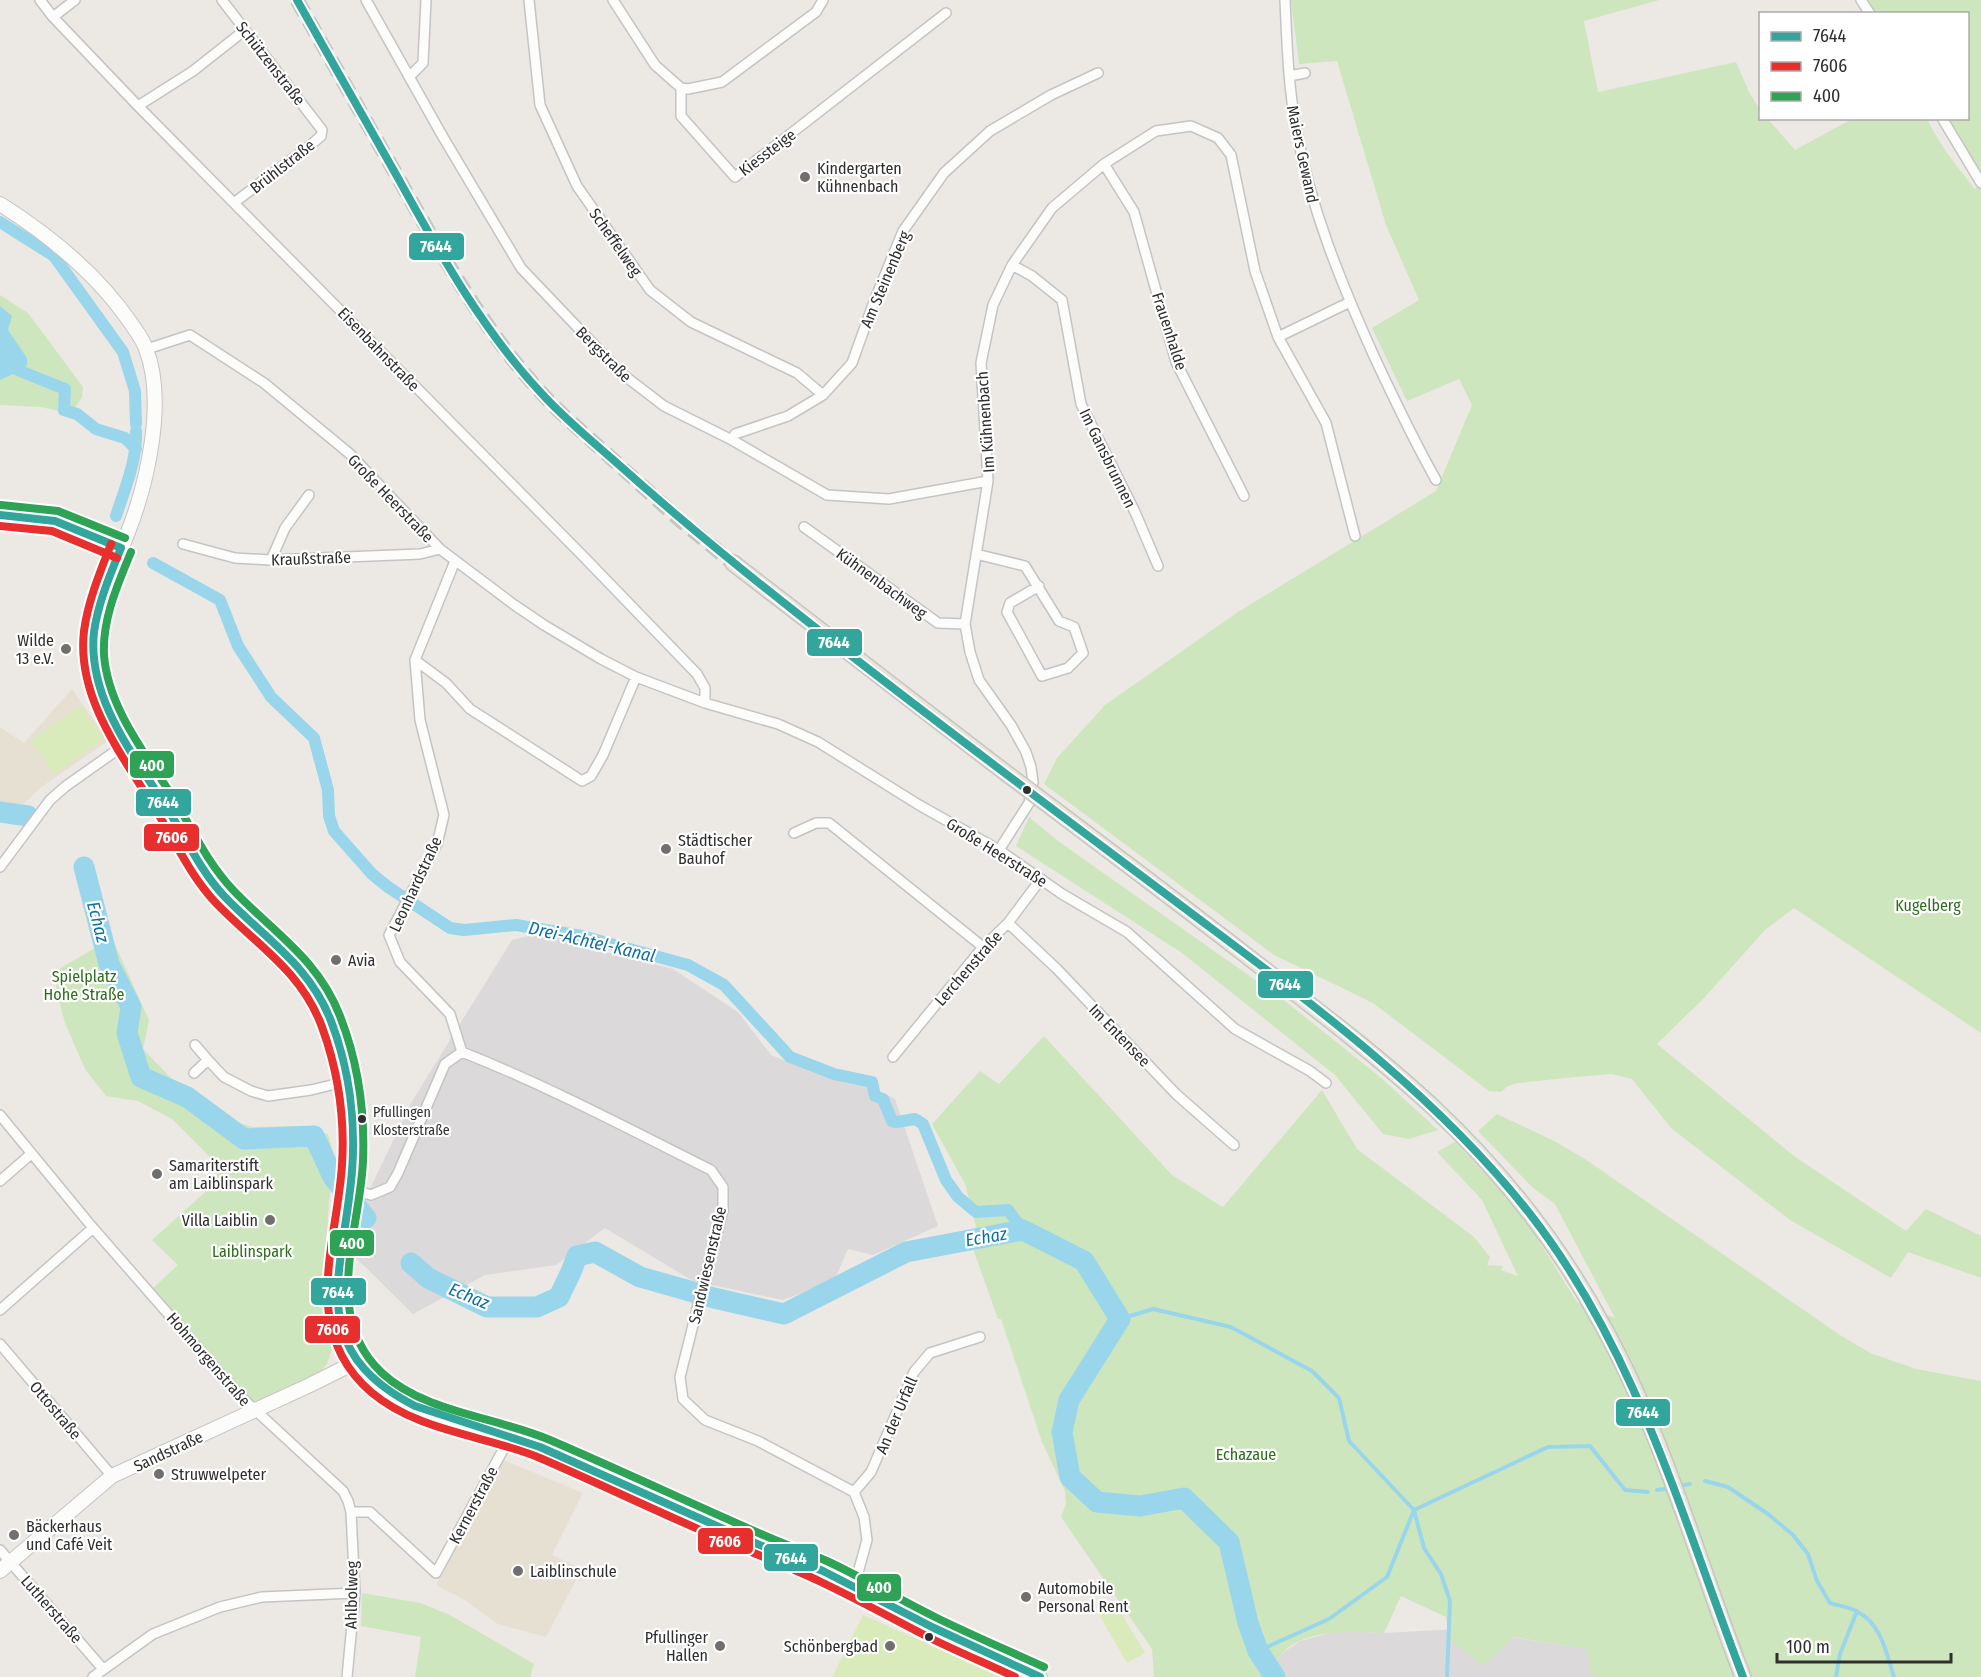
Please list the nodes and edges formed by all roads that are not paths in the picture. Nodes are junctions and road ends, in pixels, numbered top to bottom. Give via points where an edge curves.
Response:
1 (40, 0) edge
2 (75, 0) edge
3 (222, 0) edge
4 (366, 0) edge
5 (426, 0) edge
6 (529, 0) edge
7 (823, 0) edge
8 (1285, 0) edge
9 (616, 1) edge
10 (946, 13) dead end
11 (53, 17) junction
12 (245, 30) junction
13 (1098, 73) dead end
14 (1305, 73) dead end
15 (1289, 76) junction
16 (409, 77) junction
17 (681, 88) junction
18 (138, 106) junction
19 (1943, 120) edge
20 (321, 126) joint
21 (1104, 164) junction
22 (1981, 183) edge
23 (236, 202) junction
24 (0, 204) edge
25 (1012, 265) junction
26 (1350, 302) junction
27 (1278, 337) junction
28 (147, 349) junction
29 (823, 395) junction
30 (732, 440) junction
31 (1436, 480) dead end
32 (988, 481) junction
33 (309, 495) dead end
34 (1244, 496) dead end
35 (0, 515) edge
36 (804, 527) dead end
37 (1355, 536) dead end
38 (183, 544) dead end
39 (121, 548) junction
40 (440, 549) junction
41 (976, 554) junction
42 (271, 560) junction
43 (455, 561) junction
44 (733, 563) tunnel mouth
45 (1158, 566) dead end
46 (1039, 586) junction
47 (965, 624) junction
48 (415, 660) junction
49 (636, 677) junction
50 (705, 703) junction
51 (128, 743) junction
52 (794, 833) dead end
53 (999, 850) junction
54 (0, 867) edge
55 (1041, 879) junction
56 (1008, 923) junction
57 (983, 947) junction
58 (195, 1045) dead end
59 (462, 1052) junction
60 (894, 1057) dead end
61 (208, 1060) junction
62 (194, 1073) dead end
63 (348, 1081) junction
64 (1326, 1083) dead end
65 (0, 1115) edge
66 (1234, 1145) dead end
67 (31, 1154) junction
68 (0, 1181) edge
69 (349, 1188) junction
70 (93, 1228) junction
71 (0, 1310) edge
72 (980, 1336) dead end
73 (0, 1344) edge
74 (356, 1362) junction
75 (255, 1411) junction
76 (510, 1437) junction
77 (112, 1476) junction
78 (854, 1492) junction
79 (351, 1512) junction
80 (0, 1550) edge
81 (5, 1567) edge
82 (854, 1587) junction
83 (355, 1593) junction
84 (104, 1669) junction
85 (93, 1677) edge
86 (347, 1677) edge
87 (1040, 1677) edge
88 (1743, 1677) edge

1 - 11 street, Eisenbahnstraße
2 - 11 street
3 - 12 street, Schützenstraße
4 - 16 street, Bergstraße
5 - 16 street via 423,63
6 - 29 street, Scheffelweg via 540,105 577,186 650,290 691,322 797,373
7 - 17 street via 816,12 722,82
8 - 15 street, Maiers Gewand
9 - 17 street via 655,65
10 - 17 street, Kiessteige via 735,177 681,116
11 - 18 street, Eisenbahnstraße
12 - 18 street via 193,71
12 - 20 street, Schützenstraße
13 - 29 street, Am Steinenberg via 1051,94 990,131 944,173 903,231 852,363
14 - 15 street
15 - 26 street, Maiers Gewand via 1307,179
16 - 30 street, Bergstraße via 521,268 621,373 664,406
18 - 23 street, Eisenbahnstraße
19 - 22 street
20 - 23 street, Brühlstraße via 319,138
21 - 25 street, Im Kühnenbach via 1052,208
21 - 27 street, Im Kühnenbach via 1156,131 1191,126 1218,138 1231,155 1254,271
21 - 34 street, Frauenhalde via 1134,212 1176,362
23 - 50 street, Eisenbahnstraße via 697,674 705,688
24 - 28 main road via 64,250 106,290
25 - 32 street, Im Kühnenbach via 993,305 981,363
25 - 45 street, Im Gansbrunnen via 1062,300 1081,404
26 - 27 street
26 - 31 street, Maiers Gewand
27 - 37 street, Im Kühnenbach via 1326,423
28 - 39 main road via 156,385 151,450
28 - 40 street, Große Heerstraße via 190,335 264,383 350,454
29 - 30 street, Am Steinenberg via 788,416 735,434
30 - 32 street, Bergstraße via 828,495 889,499
32 - 41 street, Im Kühnenbach
33 - 42 street via 285,528
35 - 39 street via 55,521
36 - 47 street, Kühnenbachweg via 938,623
38 - 42 street, Kraußstraße via 235,558
39 - 51 main road via 105,587 93,645 101,692
40 - 42 street, Kraußstraße via 420,554
40 - 43 street, Große Heerstraße
41 - 46 street via 1025,566
41 - 47 street, Im Kühnenbach
43 - 48 street, Leonhardstraße
43 - 49 street, Große Heerstraße via 544,626
44 - 88 main road, bridge via 1333,1022 1433,1107 1480,1155 1567,1265 1632,1382
46 - 46 street via 1059,621 1074,627 1083,653 1068,668 1042,676 1006,612 1010,603
47 - 53 street, Im Kühnenbach via 979,680 1011,725 1031,767 1029,804
48 - 49 street via 446,683 471,709 582,781 591,776 603,755
48 - 59 street, Leonhardstraße via 420,720 444,815 437,844 389,935 400,962 450,1014
49 - 50 street, Große Heerstraße
50 - 53 street, Große Heerstraße via 765,719 810,738
51 - 54 street via 66,786 40,811
51 - 63 main road via 217,889 300,968 323,1001
52 - 57 street via 816,823 829,823
53 - 55 street, Große Heerstraße
55 - 56 street, Lerchenstraße
55 - 64 street, Große Heerstraße via 1127,932 1235,1029
56 - 57 street, Lerchenstraße
56 - 66 street, Im Entensee via 1176,1094
57 - 60 street, Lerchenstraße
58 - 61 street
59 - 69 street via 445,1064 390,1187 371,1195
59 - 78 street, Sandwiesenstraße via 552,1090 711,1170 723,1187 723,1211 680,1377 683,1399 705,1420 758,1441
61 - 62 street
61 - 63 street via 224,1077 268,1096
63 - 69 main road via 353,1131
65 - 67 street, Hohmorgenstraße
67 - 68 street
67 - 70 street, Hohmorgenstraße
69 - 74 main road via 337,1294 341,1328
70 - 71 street
70 - 75 street, Hohmorgenstraße
72 - 78 street, An der Urfall via 930,1353 914,1372 871,1472
73 - 77 street, Ottostraße
74 - 75 main road, Sandstraße
74 - 76 main road via 377,1384 406,1402
75 - 77 main road, Sandstraße
75 - 79 street, Hohmorgenstraße via 343,1491
76 - 79 street, Kernerstraße via 436,1573 370,1512
76 - 82 main road
77 - 81 main road, Sandstraße
78 - 82 street via 864,1516 867,1540
79 - 83 street, Ahlbolweg
80 - 81 street, Lutherstraße
81 - 84 street, Lutherstraße
82 - 87 main road
83 - 84 street via 262,1597 220,1607 153,1634
83 - 86 street, Ahlbolweg
84 - 85 street

